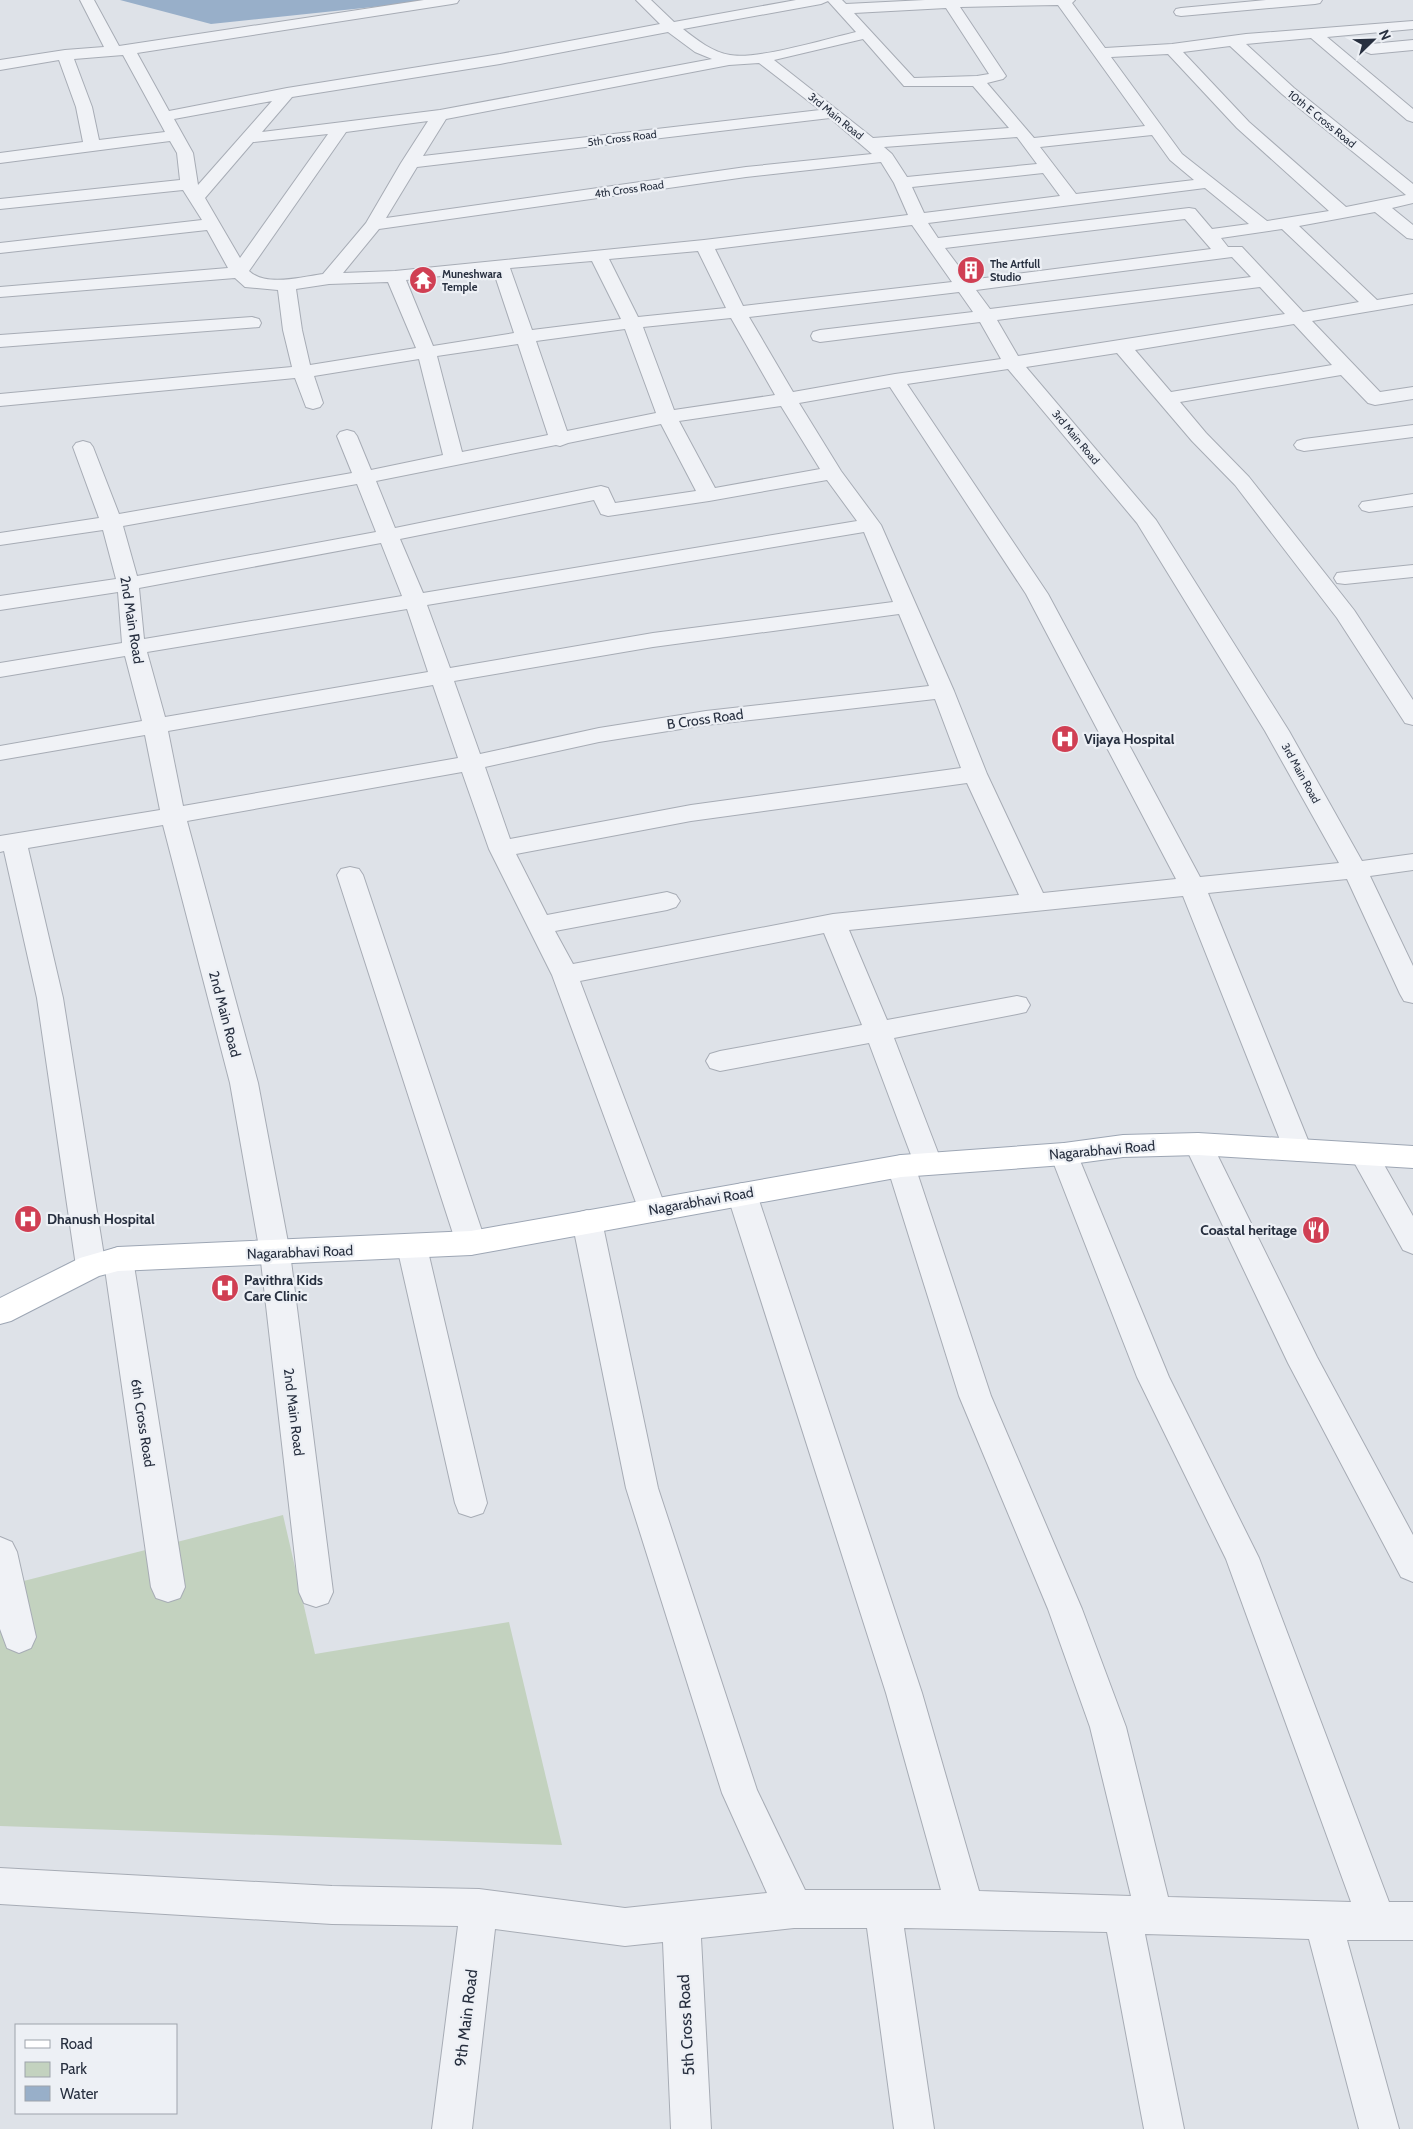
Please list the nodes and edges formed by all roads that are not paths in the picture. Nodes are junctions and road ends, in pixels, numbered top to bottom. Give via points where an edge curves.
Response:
1 (87, 0) edge
2 (452, 0) edge
3 (643, 0) edge
4 (820, 0) edge
5 (1062, 0) edge
6 (1068, 0) edge
7 (1171, 0) edge
8 (1315, 0) edge
9 (949, 2) edge
10 (839, 5) edge
11 (1180, 12) junction
12 (670, 26) junction
13 (1410, 28) edge
14 (866, 34) junction
15 (1316, 34) junction
16 (1234, 41) junction
17 (1206, 44) junction
18 (1413, 45) edge
19 (1172, 49) junction
20 (1371, 49) dead end
21 (121, 50) junction
22 (1100, 53) junction
23 (65, 55) junction
24 (762, 58) junction
25 (729, 60) junction
26 (0, 65) edge
27 (977, 81) junction
28 (287, 94) junction
29 (440, 114) junction
30 (834, 114) junction
31 (166, 116) junction
32 (1413, 117) edge
33 (341, 128) junction
34 (1156, 130) junction
35 (176, 135) junction
36 (1025, 137) junction
37 (248, 138) junction
38 (869, 143) junction
39 (92, 146) junction
40 (886, 157) junction
41 (0, 158) edge
42 (410, 163) junction
43 (1047, 168) junction
44 (902, 183) junction
45 (1208, 183) junction
46 (193, 191) junction
47 (1413, 192) edge
48 (1413, 198) edge
49 (1072, 200) junction
50 (0, 204) edge
51 (1379, 206) junction
52 (1343, 214) junction
53 (917, 218) junction
54 (213, 224) junction
55 (1287, 224) junction
56 (373, 225) junction
57 (1265, 228) junction
58 (1413, 234) edge
59 (1208, 235) junction
60 (934, 244) junction
61 (704, 246) junction
62 (0, 248) edge
63 (1223, 252) junction
64 (598, 255) junction
65 (500, 264) junction
66 (239, 272) junction
67 (395, 276) junction
68 (329, 279) junction
69 (1266, 280) junction
70 (286, 285) junction
71 (966, 286) junction
72 (0, 292) edge
73 (1413, 299) edge
74 (1373, 306) junction
75 (737, 312) junction
76 (985, 315) junction
77 (1299, 319) junction
78 (632, 323) junction
79 (252, 324) dead end
80 (820, 336) dead end
81 (524, 337) junction
82 (0, 341) edge
83 (1122, 347) junction
84 (427, 353) junction
85 (1012, 362) junction
86 (1346, 368) junction
87 (302, 372) junction
88 (895, 380) junction
89 (1413, 393) edge
90 (787, 399) junction
91 (1166, 399) junction
92 (0, 400) edge
93 (313, 403) dead end
94 (667, 417) junction
95 (1413, 431) edge
96 (347, 436) dead end
97 (560, 440) junction
98 (1304, 444) dead end
99 (83, 447) dead end
100 (454, 460) junction
101 (832, 473) junction
102 (364, 477) junction
103 (709, 495) junction
104 (1413, 500) edge
105 (1369, 506) dead end
106 (111, 522) junction
107 (871, 525) junction
108 (386, 536) junction
109 (0, 539) edge
110 (1413, 570) edge
111 (1345, 578) dead end
112 (128, 584) junction
113 (415, 601) junction
114 (0, 603) edge
115 (905, 607) junction
116 (134, 647) junction
117 (0, 670) edge
118 (440, 676) junction
119 (943, 691) junction
120 (1413, 718) edge
121 (155, 725) junction
122 (0, 753) edge
123 (471, 763) junction
124 (975, 774) junction
125 (174, 816) junction
126 (7, 842) edge
127 (501, 848) junction
128 (1413, 862) edge
129 (1355, 870) junction
130 (350, 875) dead end
131 (1192, 885) junction
132 (667, 901) dead end
133 (1036, 902) junction
134 (833, 922) junction
135 (540, 925) junction
136 (565, 975) junction
137 (1413, 994) edge
138 (1017, 1005) dead end
139 (878, 1031) junction
140 (720, 1061) dead end
141 (1198, 1144) junction
142 (1298, 1150) junction
143 (1064, 1154) junction
144 (1364, 1155) junction
145 (1413, 1157) edge
146 (915, 1164) junction
147 (742, 1194) junction
148 (652, 1211) junction
149 (587, 1221) junction
150 (1413, 1242) edge
151 (471, 1243) junction
152 (412, 1247) junction
153 (275, 1253) junction
154 (104, 1263) junction
155 (0, 1312) edge
156 (471, 1503) dead end
157 (0, 1552) edge
158 (1413, 1567) edge
159 (168, 1587) dead end
160 (316, 1592) dead end
161 (19, 1637) dead end
162 (0, 1886) edge
163 (479, 1908) junction
164 (794, 1909) junction
165 (965, 1909) junction
166 (883, 1910) junction
167 (1138, 1914) junction
168 (1323, 1921) junction
169 (1395, 1921) edge
170 (681, 1922) junction
171 (452, 2129) edge
172 (691, 2129) edge
173 (914, 2129) edge
174 (1164, 2129) edge
175 (1379, 2129) edge

1 - 21 street
2 - 21 street
3 - 12 street
4 - 12 street
5 - 6 street
5 - 9 street
5 - 22 street
7 - 11 street
8 - 11 street
9 - 10 street
9 - 27 street via 998,76
10 - 14 street
11 - 17 street
12 - 25 street via 700,49
12 - 28 street via 500,59
13 - 15 street
14 - 24 street
14 - 27 street via 910,83
15 - 16 street
15 - 32 street
16 - 17 street
16 - 47 street, 10th E Cross Road via 1288,91
17 - 19 street
18 - 20 street
19 - 22 street
19 - 52 street via 1242,125
21 - 23 street
21 - 31 street
22 - 34 street
23 - 26 street
23 - 39 street via 84,106
24 - 25 street
24 - 30 street, 3rd Main Road
25 - 29 street
27 - 36 street
28 - 31 street
28 - 37 street
29 - 33 street
29 - 42 street
30 - 38 street, 3rd Main Road
30 - 42 street, 5th Cross Road
31 - 35 street
33 - 37 street
33 - 66 street
34 - 36 street
34 - 45 street via 1176,157
35 - 39 street
35 - 46 street via 185,153
36 - 38 street
36 - 43 street
37 - 46 street
38 - 40 street, 3rd Main Road
39 - 41 street
40 - 44 street, 3rd Main Road
40 - 56 street, 4th Cross Road via 746,172
42 - 56 street
43 - 44 street
43 - 49 street
44 - 53 street, 3rd Main Road
45 - 49 street
45 - 57 street
46 - 50 street
46 - 54 street
48 - 51 street
49 - 53 street
51 - 52 street
51 - 58 street
52 - 55 street
53 - 60 street, 3rd Main Road
53 - 61 street
54 - 62 street
54 - 66 street
55 - 57 street
55 - 74 street
56 - 68 street
57 - 59 street
59 - 60 street via 1189,212
59 - 63 street
60 - 71 street, 3rd Main Road
61 - 64 street
61 - 75 street
63 - 69 street via 1236,251
63 - 71 street
64 - 65 street
64 - 78 street
65 - 67 street
65 - 81 street
66 - 70 street via 250,283
66 - 72 street
67 - 68 street
67 - 84 street
68 - 70 street
69 - 76 street
69 - 77 street
70 - 87 street via 290,322
71 - 75 street
71 - 76 street, 3rd Main Road
73 - 74 street
74 - 77 street
75 - 78 street
75 - 90 street
76 - 80 street
76 - 85 street, 3rd Main Road
77 - 83 street
77 - 86 street
78 - 81 street
78 - 94 street
79 - 82 street
81 - 84 street
81 - 97 street
83 - 85 street
83 - 91 street
84 - 87 street
84 - 100 street
85 - 88 street
85 - 129 street, 3rd Main Road via 1146,520 1277,731
86 - 89 street via 1375,399
86 - 91 street
87 - 92 street
87 - 93 street
88 - 90 street
88 - 131 street via 1037,594
90 - 94 street
90 - 101 street
91 - 120 street via 1242,482 1340,607
94 - 97 street
94 - 103 street
95 - 98 street
96 - 102 street
97 - 100 street
99 - 106 street, 2nd Main Road
100 - 102 street
101 - 103 street
101 - 107 street
102 - 106 street
102 - 108 street
103 - 108 street via 608,510 601,492
104 - 105 street
106 - 109 street
106 - 112 street, 2nd Main Road
107 - 113 street
107 - 115 street
108 - 112 street
108 - 113 street
110 - 111 street
112 - 114 street
112 - 116 street, 2nd Main Road
113 - 116 street
113 - 118 street
115 - 118 street via 653,640
115 - 119 street
116 - 117 street
116 - 121 street, 2nd Main Road
118 - 121 street
118 - 123 street
119 - 123 street, B Cross Road via 706,718 599,735
119 - 124 street
121 - 122 street
121 - 125 street, 2nd Main Road
123 - 125 street, B Cross Road
123 - 127 street
124 - 127 street via 692,813
124 - 133 street
125 - 126 street, B Cross Road
125 - 153 street, 2nd Main Road via 244,1083
126 - 154 street, 6th Cross Road via 50,998
127 - 135 street
128 - 129 street
129 - 131 street
129 - 137 street, 3rd Main Road
130 - 151 street
131 - 133 street
131 - 142 street
132 - 135 street
133 - 134 street
134 - 136 street
134 - 139 street
135 - 136 street
136 - 148 street
138 - 139 street
139 - 140 street
139 - 146 street
141 - 142 main road, Nagarabhavi Road
141 - 143 main road, Nagarabhavi Road via 1123,1146
141 - 158 street via 1304,1362
142 - 144 main road, Nagarabhavi Road
143 - 146 main road, Nagarabhavi Road
143 - 169 street via 1153,1376 1242,1558
144 - 145 main road, Nagarabhavi Road
144 - 150 street
146 - 147 main road, Nagarabhavi Road
146 - 167 street via 975,1396 1065,1609 1108,1728
147 - 148 main road, Nagarabhavi Road
147 - 165 street via 904,1693
148 - 149 main road, Nagarabhavi Road
149 - 151 main road, Nagarabhavi Road
149 - 164 street via 642,1488 740,1793
151 - 152 main road, Nagarabhavi Road
152 - 153 main road, Nagarabhavi Road
152 - 156 street
153 - 154 main road, Nagarabhavi Road
153 - 160 street, 2nd Main Road
154 - 155 main road, Nagarabhavi Road
154 - 159 street, 6th Cross Road
157 - 161 street
162 - 163 street via 332,1905
163 - 170 street via 625,1927
163 - 171 street, 9th Main Road
164 - 166 street
164 - 170 street
165 - 166 street
165 - 167 street
166 - 173 street
167 - 168 street
167 - 174 street
168 - 169 street
168 - 175 street
170 - 172 street, 5th Cross Road

